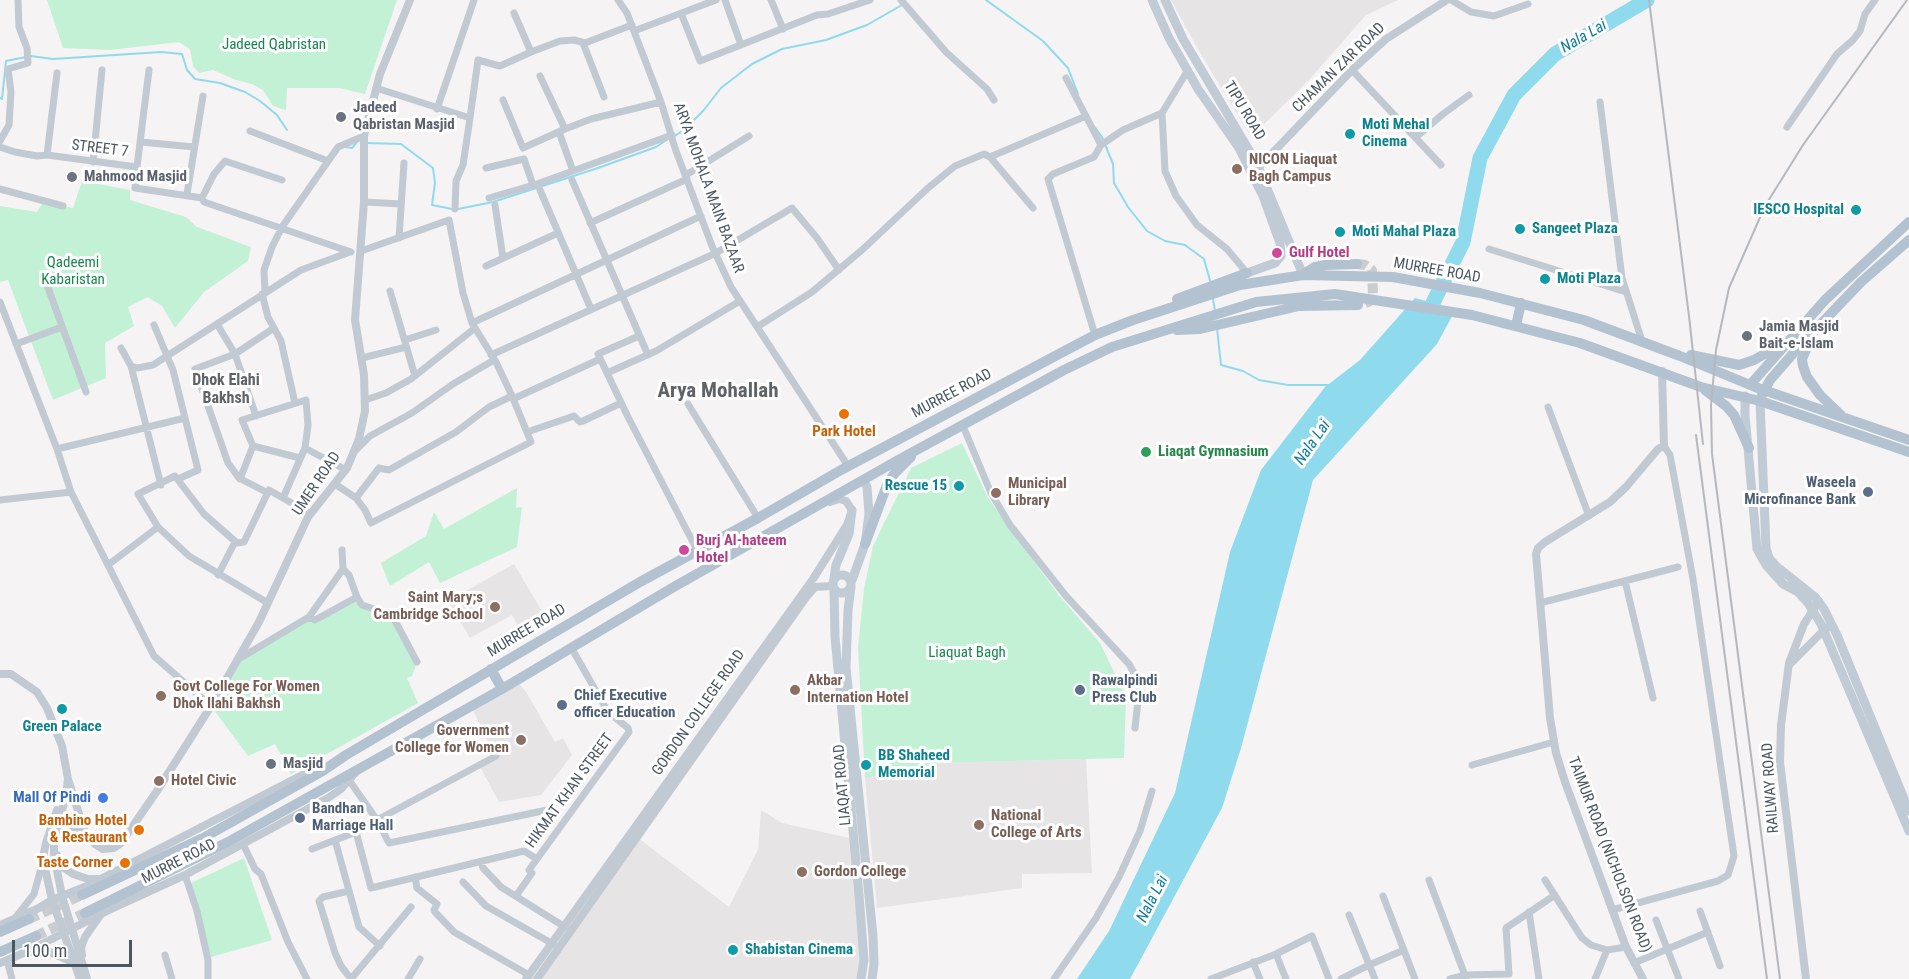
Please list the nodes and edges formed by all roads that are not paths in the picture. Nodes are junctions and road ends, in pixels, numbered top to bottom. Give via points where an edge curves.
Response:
1 (18, 0) edge
2 (410, 0) edge
3 (474, 0) edge
4 (618, 0) edge
5 (716, 0) edge
6 (725, 0) edge
7 (771, 0) edge
8 (870, 0) edge
9 (901, 0) edge
10 (1152, 0) edge
11 (1165, 0) edge
12 (1449, 0) edge
13 (1875, 0) edge
14 (1528, 4) dead end
15 (514, 13) dead end
16 (681, 13) junction
17 (633, 28) junction
18 (783, 29) junction
19 (583, 43) junction
20 (741, 45) junction
21 (531, 52) junction
22 (102, 70) dead end
23 (149, 70) dead end
24 (1188, 70) junction
25 (1352, 70) junction
26 (57, 73) dead end
27 (540, 76) dead end
28 (1066, 78) dead end
29 (376, 88) junction
30 (1469, 95) dead end
31 (203, 96) dead end
32 (604, 97) dead end
33 (503, 100) dead end
34 (994, 100) dead end
35 (662, 102) junction
36 (1600, 102) dead end
37 (437, 109) junction
38 (1162, 113) junction
39 (1086, 116) junction
40 (470, 118) junction
41 (1787, 127) dead end
42 (562, 130) junction
43 (250, 131) dead end
44 (672, 135) junction
45 (364, 136) junction
46 (749, 136) dead end
47 (1416, 137) junction
48 (0, 141) edge
49 (141, 142) junction
50 (1101, 145) junction
51 (0, 147) edge
52 (194, 147) junction
53 (47, 155) junction
54 (990, 157) junction
55 (328, 161) junction
56 (93, 162) junction
57 (404, 163) dead end
58 (1441, 165) dead end
59 (137, 167) junction
60 (1258, 167) junction
61 (486, 168) dead end
62 (573, 171) junction
63 (686, 177) junction
64 (282, 180) dead end
65 (572, 180) dead end
66 (533, 185) junction
67 (0, 189) edge
68 (540, 190) dead end
69 (187, 194) junction
70 (202, 198) junction
71 (489, 198) dead end
72 (364, 202) junction
73 (401, 204) junction
74 (495, 205) dead end
75 (63, 206) dead end
76 (1033, 208) dead end
77 (455, 209) dead end
78 (701, 216) junction
79 (1909, 222) edge
80 (590, 223) junction
81 (282, 227) junction
82 (558, 233) junction
83 (399, 238) junction
84 (1909, 240) edge
85 (1489, 249) dead end
86 (350, 252) junction
87 (361, 253) junction
88 (716, 254) junction
89 (503, 258) junction
90 (607, 261) junction
91 (1357, 264) dead end
92 (486, 266) dead end
93 (839, 270) junction
94 (1247, 273) junction
95 (577, 275) junction
96 (1303, 275) junction
97 (47, 285) dead end
98 (1224, 286) junction
99 (390, 291) dead end
100 (1626, 292) junction
101 (263, 294) junction
102 (622, 295) junction
103 (740, 301) junction
104 (0, 302) edge
105 (1521, 303) junction
106 (1358, 304) dead end
107 (591, 309) junction
108 (217, 324) junction
109 (154, 325) dead end
110 (473, 325) junction
111 (1198, 325) junction
112 (1516, 326) junction
113 (62, 327) junction
114 (757, 327) junction
115 (274, 328) junction
116 (1815, 329) junction
117 (436, 330) dead end
118 (1095, 335) junction
119 (639, 336) junction
120 (1790, 339) junction
121 (1642, 341) junction
122 (406, 343) junction
123 (16, 344) junction
124 (121, 348) dead end
125 (1661, 349) junction
126 (235, 354) junction
127 (648, 355) junction
128 (167, 356) junction
129 (362, 358) junction
130 (493, 358) junction
131 (600, 361) junction
132 (131, 366) junction
133 (1662, 371) junction
134 (607, 374) junction
135 (415, 376) junction
136 (1750, 385) junction
137 (1701, 387) junction
138 (86, 392) dead end
139 (1762, 395) junction
140 (1745, 396) junction
141 (513, 397) junction
142 (365, 400) junction
143 (295, 403) junction
144 (621, 403) junction
145 (688, 404) dead end
146 (1548, 407) dead end
147 (256, 416) junction
148 (185, 418) junction
149 (1844, 418) junction
150 (963, 426) junction
151 (146, 428) junction
152 (527, 432) junction
153 (1909, 440) edge
154 (253, 446) junction
155 (1664, 446) junction
156 (57, 448) junction
157 (305, 448) junction
158 (1749, 448) junction
159 (920, 449) junction
160 (1909, 452) edge
161 (353, 453) junction
162 (300, 458) junction
163 (848, 466) junction
164 (346, 470) junction
165 (178, 479) junction
166 (240, 479) junction
167 (864, 481) junction
168 (335, 484) junction
169 (161, 485) junction
170 (71, 492) junction
171 (268, 493) junction
172 (283, 498) junction
173 (356, 498) junction
174 (0, 500) edge
175 (852, 510) junction
176 (311, 514) junction
177 (1589, 516) junction
178 (799, 517) junction
179 (758, 518) junction
180 (158, 527) junction
181 (235, 542) junction
182 (865, 544) junction
183 (342, 550) dead end
184 (697, 550) junction
185 (108, 565) junction
186 (1678, 567) dead end
187 (343, 569) junction
188 (218, 575) junction
189 (813, 579) junction
190 (1625, 581) junction
191 (834, 583) junction
192 (851, 585) junction
193 (357, 597) junction
194 (268, 603) junction
195 (1540, 603) junction
196 (1816, 605) junction
197 (309, 617) junction
198 (1828, 628) junction
199 (572, 649) junction
200 (237, 660) junction
201 (417, 662) dead end
202 (1789, 665) junction
203 (491, 669) junction
204 (0, 674) edge
205 (502, 689) junction
206 (1653, 698) dead end
207 (211, 706) junction
208 (1135, 728) dead end
209 (1554, 742) junction
210 (496, 756) dead end
211 (331, 765) junction
212 (1472, 765) dead end
213 (360, 768) junction
214 (68, 779) junction
215 (349, 780) junction
216 (1152, 791) dead end
217 (552, 809) dead end
218 (1909, 811) edge
219 (377, 820) junction
220 (1909, 831) edge
221 (85, 832) junction
222 (356, 832) junction
223 (335, 840) junction
224 (54, 842) junction
225 (243, 844) junction
226 (312, 849) dead end
227 (44, 856) junction
228 (537, 859) junction
229 (481, 862) junction
230 (185, 875) junction
231 (103, 878) junction
232 (415, 878) junction
233 (1545, 879) dead end
234 (1429, 880) dead end
235 (463, 882) dead end
236 (349, 891) junction
237 (82, 895) tunnel mouth
238 (1555, 895) junction
239 (62, 896) junction
240 (516, 896) junction
241 (1383, 896) dead end
242 (52, 900) junction
243 (411, 907) dead end
244 (1612, 909) junction
245 (1700, 911) dead end
246 (1529, 912) junction
247 (85, 913) tunnel mouth
248 (101, 913) junction
249 (1349, 915) dead end
250 (14, 919) junction
251 (29, 919) tunnel mouth
252 (1656, 920) dead end
253 (0, 925) edge
254 (565, 927) junction
255 (68, 930) junction
256 (0, 932) edge
257 (1708, 932) junction
258 (36, 936) tunnel mouth
259 (553, 944) junction
260 (380, 946) junction
261 (1626, 947) junction
262 (1667, 949) junction
263 (1404, 950) junction
264 (1607, 950) junction
265 (26, 952) junction
266 (1276, 954) junction
267 (165, 955) dead end
268 (2, 958) edge
269 (420, 959) dead end
270 (79, 962) junction
271 (1253, 962) junction
272 (1634, 963) junction
273 (1369, 965) junction
274 (1720, 966) dead end
275 (1466, 977) edge
276 (531, 978) edge
277 (1216, 978) edge
278 (12, 979) edge
279 (80, 979) edge
280 (87, 979) edge
281 (172, 979) edge
282 (208, 979) edge
283 (307, 979) edge
284 (351, 979) edge
285 (408, 979) edge
286 (861, 979) edge
287 (872, 979) edge
288 (1054, 979) edge
289 (1260, 979) edge
290 (1286, 979) edge
291 (1329, 979) edge
292 (1341, 979) edge
293 (1374, 979) edge
294 (1415, 979) edge
295 (1450, 979) edge
296 (1539, 979) edge
297 (1595, 979) edge
298 (1643, 979) edge
299 (1679, 979) edge
300 (1806, 979) edge

1 - 48 street via 19,27 28,63 8,69 9,124
2 - 29 street, UMER ROAD
3 - 37 street
4 - 17 street, ARYA MOHALA MAIN BAZAAR
5 - 16 street
6 - 20 street
7 - 18 street
8 - 18 street
9 - 34 street via 946,52 987,88
10 - 24 main road
11 - 60 main road, TIPU ROAD via 1183,39
12 - 14 street via 1471,12 1494,16
12 - 25 street, CHAMAN ZAR ROAD via 1386,39
13 - 41 street via 1860,31 1837,54
15 - 21 street
16 - 17 street
16 - 20 street via 700,61
17 - 19 street
17 - 35 street, ARYA MOHALA MAIN BAZAAR
18 - 20 street
19 - 21 street via 560,41
19 - 32 street
21 - 40 street via 500,66 478,60
22 - 56 street
23 - 49 street, STREET 7
24 - 38 street
24 - 94 main road via 1239,148 1263,196 1280,243 1281,256 1275,263
25 - 47 street
25 - 60 street, CHAMAN ZAR ROAD
26 - 53 street
27 - 42 street
28 - 39 street
29 - 37 street
29 - 45 street, UMER ROAD
30 - 47 street
31 - 52 street
33 - 42 street via 524,147
35 - 42 street
35 - 44 street, ARYA MOHALA MAIN BAZAAR
36 - 100 street
37 - 40 street
38 - 50 street via 1123,130
38 - 94 street via 1165,171 1176,196 1197,225 1227,249
39 - 50 street
39 - 54 street
40 - 77 street via 463,165 456,181
42 - 62 street
43 - 55 street
44 - 62 street
44 - 63 street, ARYA MOHALA MAIN BAZAAR
45 - 55 street via 338,147
45 - 72 street, UMER ROAD
46 - 63 street
47 - 58 street
49 - 52 street
49 - 59 street, STREET 7
50 - 118 street via 1094,158 1048,179
51 - 53 street, STREET 7
52 - 69 street
53 - 56 street, STREET 7
54 - 76 street
54 - 93 street via 984,154 955,166
55 - 81 street
56 - 59 street, STREET 7
57 - 73 street
59 - 69 street via 135,188
60 - 96 main road, TIPU ROAD
61 - 66 street via 524,159
62 - 66 street
63 - 78 street, ARYA MOHALA MAIN BAZAAR
63 - 80 street
64 - 70 street via 225,161
65 - 80 street
66 - 71 street
67 - 75 street
68 - 82 street
69 - 70 street
70 - 81 street via 204,202
72 - 73 street
72 - 87 street, UMER ROAD
73 - 83 street
74 - 89 street
78 - 88 street, ARYA MOHALA MAIN BAZAAR
78 - 90 street
79 - 120 main road via 1825,300
80 - 90 street
81 - 86 street
81 - 101 street via 264,270
82 - 89 street
82 - 95 street
83 - 87 street
83 - 110 street via 449,220
84 - 116 main road
85 - 100 street
86 - 87 street
86 - 101 street via 301,270
87 - 129 street, UMER ROAD via 355,321
88 - 93 street via 792,208
88 - 102 street
88 - 103 street, ARYA MOHALA MAIN BAZAAR
89 - 92 street
90 - 95 street
90 - 102 street
91 - 96 main road via 1315,267
93 - 114 street
94 - 98 main road
95 - 107 street
95 - 110 street
96 - 98 main road, MURREE ROAD
96 - 105 main road, MURREE ROAD via 1402,278
97 - 113 street
98 - 118 main road, MURREE ROAD
99 - 122 street
100 - 121 street
101 - 108 street
101 - 115 street
102 - 107 street
102 - 119 street
103 - 114 street, ARYA MOHALA MAIN BAZAAR
103 - 127 street
104 - 123 street
105 - 112 main road
105 - 121 main road, MURREE ROAD
106 - 111 main road via 1299,306
107 - 130 street
108 - 126 street
108 - 128 street
109 - 128 street
110 - 130 street
110 - 135 street
111 - 112 main road, MURREE ROAD via 1256,302 1335,294 1472,315
111 - 150 main road, MURREE ROAD via 1158,331 1112,347
112 - 133 main road, MURREE ROAD
113 - 123 street
113 - 138 street
114 - 163 street, ARYA MOHALA MAIN BAZAAR
115 - 126 street
115 - 143 street via 281,341
116 - 139 main road via 1770,380
116 - 149 main road via 1803,366 1820,394
117 - 122 street
118 - 163 main road, MURREE ROAD
119 - 127 street
119 - 131 street via 598,354
120 - 125 main road via 1739,365
120 - 136 main road
121 - 125 main road, MURREE ROAD
122 - 129 street
122 - 135 street
123 - 156 street
124 - 132 street
125 - 136 main road, MURREE ROAD
126 - 147 street
126 - 166 street via 195,369 228,463
127 - 134 street
128 - 132 street via 153,365
128 - 148 street
129 - 142 street, UMER ROAD
130 - 141 street
130 - 161 street via 412,413 370,436
131 - 134 street
131 - 141 street
132 - 151 street
133 - 137 main road, MURREE ROAD
133 - 155 street
134 - 144 street
135 - 142 street
136 - 139 main road, MURREE ROAD
137 - 140 main road, MURREE ROAD
137 - 158 main road via 1734,415
139 - 140 main road, MURREE ROAD
139 - 149 main road, MURREE ROAD
139 - 160 main road, MURREE ROAD
139 - 196 main road via 1766,548 1776,566
140 - 158 main road
141 - 152 street
141 - 173 street via 489,406 456,432 389,470 379,468
142 - 161 street, UMER ROAD
143 - 147 street
143 - 157 street via 306,400
144 - 152 street via 583,422 574,416
144 - 184 street
145 - 179 street
146 - 177 street
147 - 154 street via 242,420
148 - 151 street
148 - 165 street via 198,470
149 - 153 main road, MURREE ROAD
150 - 159 main road, MURREE ROAD
150 - 208 street via 991,493 1010,525 1135,675
151 - 156 street
151 - 169 street
152 - 173 street via 531,442 528,444 371,523
154 - 162 street
154 - 166 street
155 - 177 street, TAIMUR ROAD (NICHOLSON ROAD) via 1658,448 1626,488
155 - 244 street via 1670,455 1693,579 1734,856 1728,875 1718,880
156 - 170 street
157 - 162 street
157 - 164 street
158 - 196 main road via 1757,549 1783,584
159 - 167 main road, MURREE ROAD
159 - 182 main road via 887,485
161 - 164 street, UMER ROAD
162 - 172 street
163 - 179 main road, MURREE ROAD
164 - 168 street, UMER ROAD
165 - 169 street via 175,476
165 - 181 street via 204,514
166 - 171 street
167 - 178 main road, MURREE ROAD
167 - 182 main road, LIAQAT ROAD via 869,514
168 - 173 street
168 - 176 street, UMER ROAD
169 - 180 street via 138,494
170 - 174 street
170 - 185 street
171 - 172 street via 269,490
171 - 181 street via 244,542
172 - 176 street
175 - 178 street via 839,499
175 - 189 street, GORDON COLLEGE ROAD via 847,525
175 - 191 main road, LIAQAT ROAD
176 - 194 street, UMER ROAD
177 - 195 street, TAIMUR ROAD (NICHOLSON ROAD) via 1538,548
178 - 199 main road, MURREE ROAD
179 - 184 main road, MURREE ROAD
180 - 185 street
180 - 188 street via 189,556
181 - 188 street
182 - 192 main road, LIAQAT ROAD
183 - 187 street
184 - 203 main road, MURREE ROAD
185 - 207 street via 154,656
186 - 190 street
187 - 193 street
187 - 197 street
188 - 194 street
189 - 191 street via 824,575
189 - 254 street, GORDON COLLEGE ROAD
190 - 195 street
190 - 206 street
191 - 192 main road via 837,592 845,593
191 - 192 main road via 842,574 850,579
191 - 276 street, GORDON COLLEGE ROAD via 815,587 807,596
191 - 286 main road, LIAQAT ROAD via 836,648 864,960
192 - 287 main road, LIAQAT ROAD via 846,668 873,936
193 - 197 street via 315,620
193 - 201 street via 362,605 392,615
194 - 200 street, UMER ROAD
195 - 209 street, TAIMUR ROAD (NICHOLSON ROAD)
196 - 198 main road
196 - 202 street, RAILWAY ROAD via 1804,624
197 - 200 street
198 - 202 street
198 - 218 main road
198 - 220 main road
199 - 205 main road, MURREE ROAD
199 - 228 street, HIKMAT KHAN STREET via 608,712 629,730
200 - 207 street, UMER ROAD
202 - 300 street, RAILWAY ROAD via 1780,762
203 - 205 main road
203 - 211 main road, MURREE ROAD
204 - 214 street via 11,674 37,692 62,746
205 - 213 main road, MURREE ROAD
207 - 221 street, UMER ROAD via 121,843 103,849
209 - 212 street
209 - 244 street, TAIMUR ROAD (NICHOLSON ROAD)
210 - 219 street
211 - 231 street, MURRE ROAD via 312,770
211 - 237 main road, MURREE ROAD via 202,838
213 - 215 street, MURRE ROAD
213 - 247 main road, MURREE ROAD via 228,842
214 - 221 street
214 - 224 street
214 - 227 street
215 - 219 street
215 - 225 street, MURRE ROAD via 328,798
216 - 288 street via 1140,831 1119,877
217 - 219 street via 389,843
219 - 222 street
221 - 224 street via 65,828
222 - 223 street
222 - 232 street via 371,888
223 - 226 street
223 - 236 street
224 - 231 street via 64,868 88,879
224 - 239 street
225 - 230 street, MURRE ROAD
225 - 283 street via 261,874
227 - 242 street
227 - 250 street via 34,894
228 - 229 street via 524,851
228 - 240 street, HIKMAT KHAN STREET
229 - 232 street
229 - 240 street via 501,886
230 - 248 street, MURRE ROAD
230 - 282 street via 208,960
231 - 239 street, MURRE ROAD
232 - 276 street via 417,888 437,904 435,912 454,932
233 - 238 street
234 - 275 street
235 - 259 street via 486,906
236 - 260 street via 359,927
236 - 284 street via 319,901 335,953
238 - 246 street
238 - 264 street via 1582,938
239 - 242 street, MURRE ROAD
239 - 255 street
240 - 254 street
241 - 263 street
242 - 250 street, MURRE ROAD
242 - 255 street
243 - 260 street
244 - 261 street, TAIMUR ROAD (NICHOLSON ROAD)
245 - 257 street
246 - 275 street via 1506,928 1509,974
246 - 296 street
248 - 255 street, MURRE ROAD
248 - 270 street via 85,936
249 - 273 street
250 - 253 street, MURRE ROAD
251 - 256 main road
252 - 262 street
254 - 259 street, GORDON COLLEGE ROAD
255 - 265 street, MURRE ROAD
255 - 270 street
257 - 262 street
257 - 274 street
258 - 268 main road
259 - 276 street, GORDON COLLEGE ROAD
260 - 284 street
261 - 264 street
261 - 272 street, TAIMUR ROAD (NICHOLSON ROAD)
262 - 272 street
262 - 299 street
263 - 273 street
263 - 294 street
264 - 297 street
265 - 268 street, MURRE ROAD
265 - 270 street via 50,952
266 - 271 street
266 - 290 street
266 - 291 street via 1312,936
267 - 281 street
268 - 278 street
269 - 285 street
270 - 279 street
270 - 280 street
271 - 277 street
271 - 289 street
272 - 298 street, TAIMUR ROAD (NICHOLSON ROAD)
273 - 292 street
273 - 293 street
275 - 295 street

